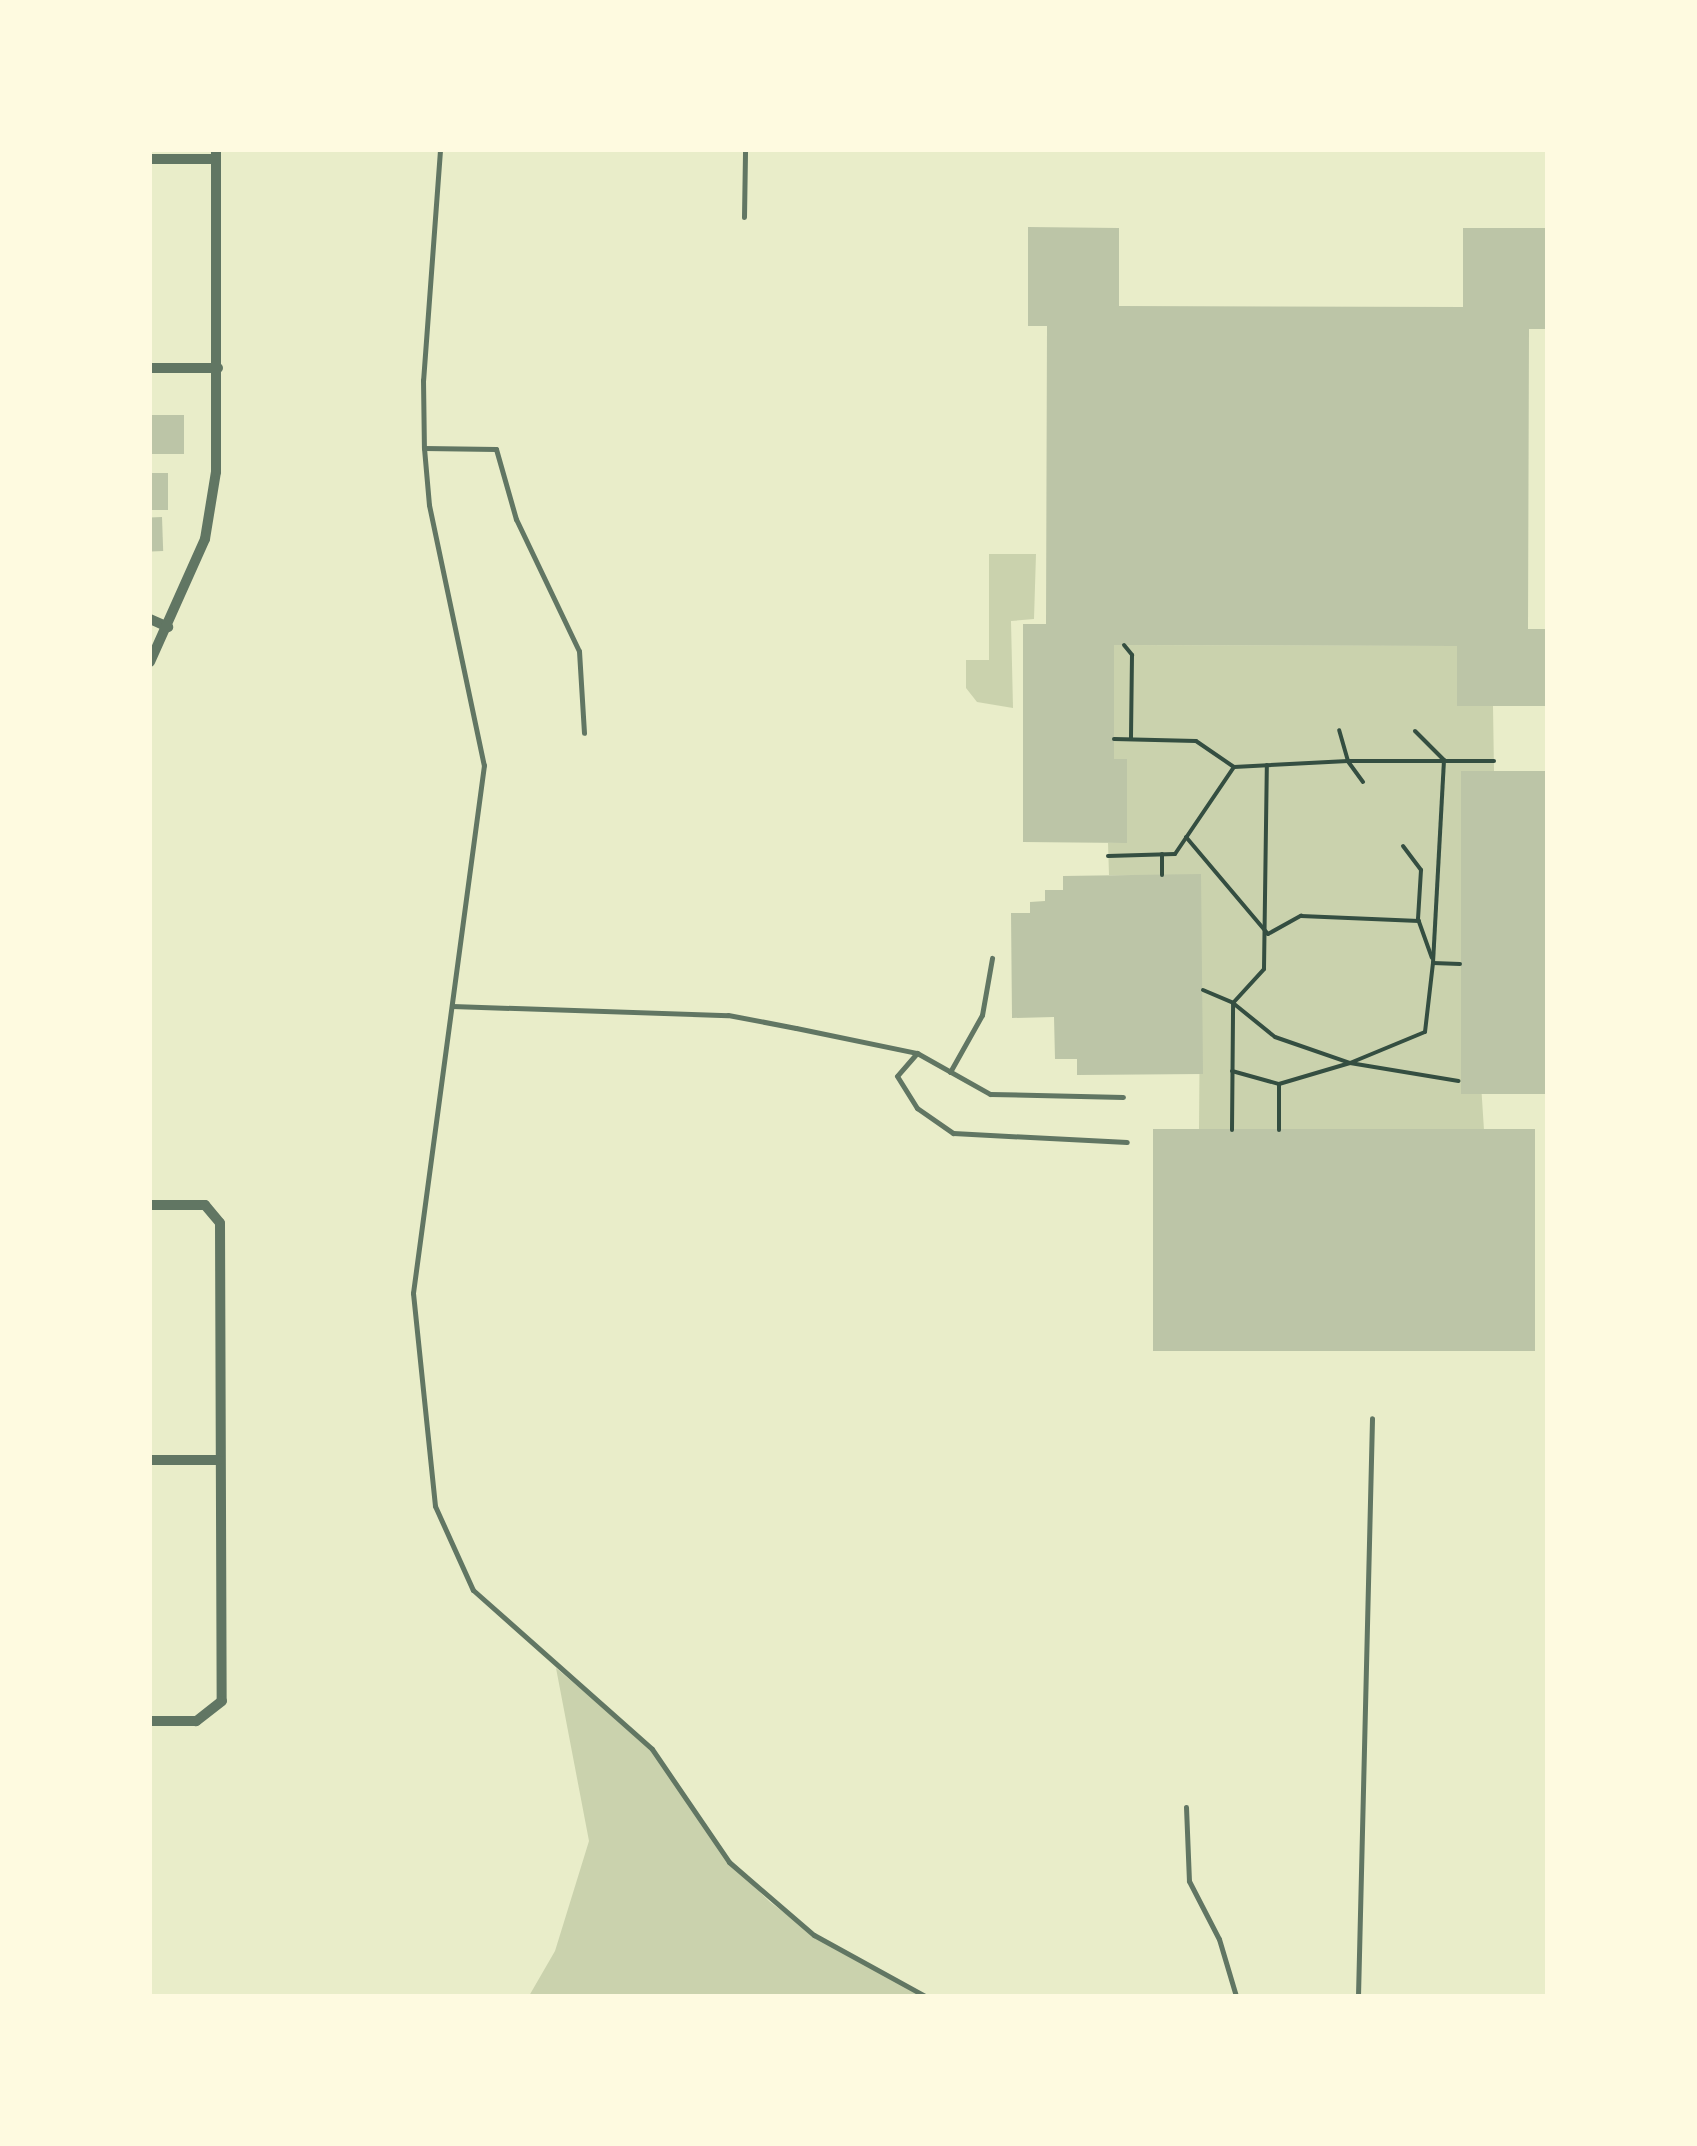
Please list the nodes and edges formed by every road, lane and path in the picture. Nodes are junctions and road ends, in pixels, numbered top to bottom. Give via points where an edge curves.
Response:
1 (440, 150) edge
2 (745, 150) edge
3 (216, 155) edge
4 (150, 159) edge
5 (744, 218) dead end
6 (150, 368) edge
7 (218, 368) junction
8 (424, 448) junction
9 (150, 619) edge
10 (168, 627) junction
11 (1124, 645) dead end
12 (150, 662) edge
13 (1338, 730) dead end
14 (584, 732) dead end
15 (1415, 732) dead end
16 (1114, 739) dead end
17 (1132, 740) junction
18 (1444, 760) junction
19 (1348, 761) junction
20 (1494, 761) dead end
21 (1267, 765) junction
22 (1234, 767) junction
23 (1363, 782) dead end
24 (1186, 836) junction
25 (1403, 846) dead end
26 (1162, 854) junction
27 (1108, 856) dead end
28 (1162, 875) dead end
29 (1419, 921) junction
30 (1268, 934) junction
31 (992, 958) dead end
32 (1434, 963) junction
33 (1460, 964) dead end
34 (1202, 990) dead end
35 (1233, 1003) junction
36 (452, 1006) junction
37 (917, 1053) junction
38 (1350, 1062) junction
39 (1232, 1071) junction
40 (950, 1072) junction
41 (1458, 1081) dead end
42 (1280, 1084) junction
43 (1122, 1097) dead end
44 (1232, 1130) dead end
45 (1280, 1130) dead end
46 (1128, 1142) dead end
47 (150, 1204) edge
48 (1372, 1418) dead end
49 (150, 1460) edge
50 (218, 1460) junction
51 (150, 1721) edge
52 (1186, 1807) dead end
53 (925, 1996) edge
54 (1236, 1996) edge
55 (1358, 1996) edge

1 - 8 lane
2 - 5 lane
3 - 4 street
3 - 7 street
6 - 7 street
7 - 10 street via 216,472 204,540
8 - 14 lane via 496,449 512,509 579,651
8 - 36 lane via 429,505 484,765
9 - 10 street
10 - 12 street
11 - 17 path via 1132,655
13 - 19 path
15 - 18 path
16 - 17 path
17 - 22 path via 1196,741
18 - 19 path
18 - 20 path
18 - 32 path
19 - 21 path
19 - 23 path
21 - 22 path
21 - 30 path
22 - 24 path
24 - 26 path via 1175,854
24 - 30 path
25 - 29 path via 1421,870
26 - 27 path
26 - 28 path
29 - 30 path via 1301,916
29 - 32 path
30 - 35 path via 1264,969
31 - 40 lane via 982,1015
32 - 33 path
32 - 38 path via 1425,1032
34 - 35 path
35 - 38 path via 1276,1037
35 - 39 path
36 - 37 lane via 728,1015
36 - 53 lane via 412,1331 435,1506 453,1556 473,1590 508,1626 652,1749 729,1862 770,1902 814,1935
37 - 40 lane
37 - 46 lane via 896,1076 917,1108 953,1133
38 - 41 path
38 - 42 path
39 - 42 path
39 - 44 path
40 - 43 lane via 990,1094
42 - 45 path
47 - 50 street via 204,1205 220,1223
48 - 55 lane
49 - 50 street
50 - 51 street via 222,1701 196,1721
52 - 54 lane via 1189,1880 1219,1939

